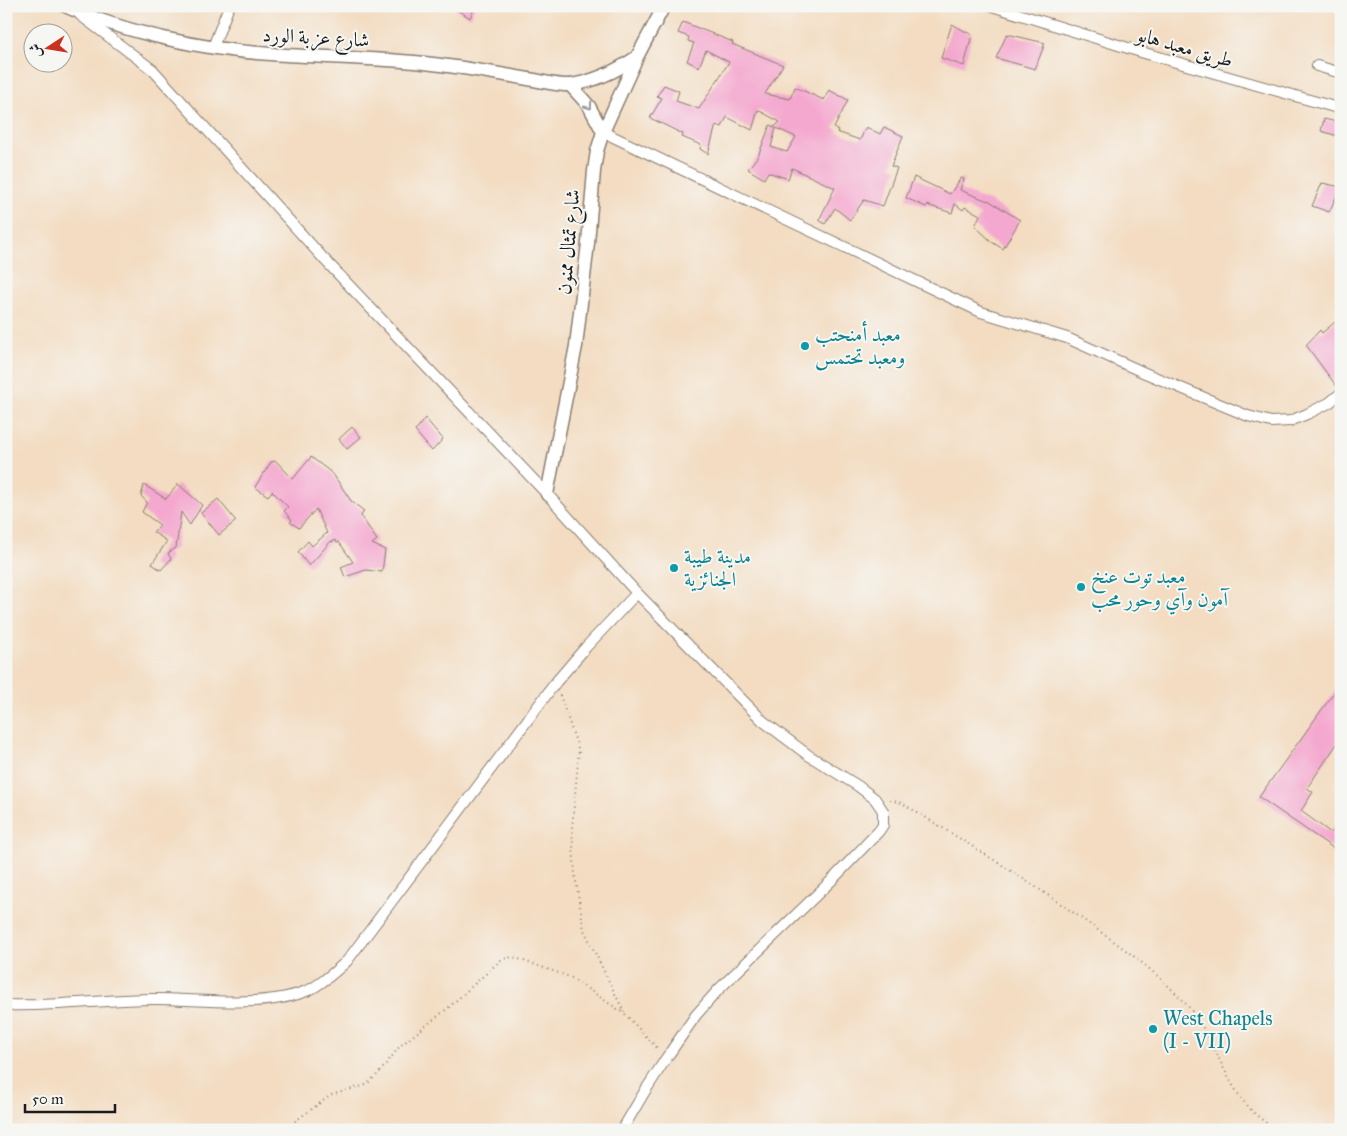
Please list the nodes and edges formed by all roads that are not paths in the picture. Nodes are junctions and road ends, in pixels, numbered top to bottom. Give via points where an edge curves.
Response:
1 (229, 6) edge
2 (664, 6) edge
3 (992, 6) edge
4 (69, 8) edge
5 (213, 47) junction
6 (637, 57) junction
7 (1316, 66) dead end
8 (1341, 74) edge
9 (570, 85) junction
10 (1341, 109) edge
11 (603, 132) junction
12 (1341, 393) edge
13 (547, 494) junction
14 (637, 593) junction
15 (6, 1005) edge
16 (622, 1130) edge

1 - 5 street
2 - 6 street, شارع تمثال ممنون
3 - 10 street, طريق معبد هابو
4 - 5 street, شارع عزبة الورد via 121,26
4 - 13 street via 153,70 324,259
5 - 9 street, شارع عزبة الورد via 269,54 414,62
6 - 9 street, شارع عزبة الورد via 598,78
6 - 11 street, شارع تمثال ممنون
7 - 8 street
9 -> 11 street via 589,106
11 - 12 street via 981,312 1067,338 1248,416 1271,422 1290,420 1330,403
11 - 13 street, شارع تمثال ممنون via 594,171 576,346
13 - 14 street
14 - 15 street via 556,682 347,961 311,989 286,997 241,1002 154,999
14 - 16 street via 763,721 878,803 883,811 883,824 831,881 718,989 667,1057

